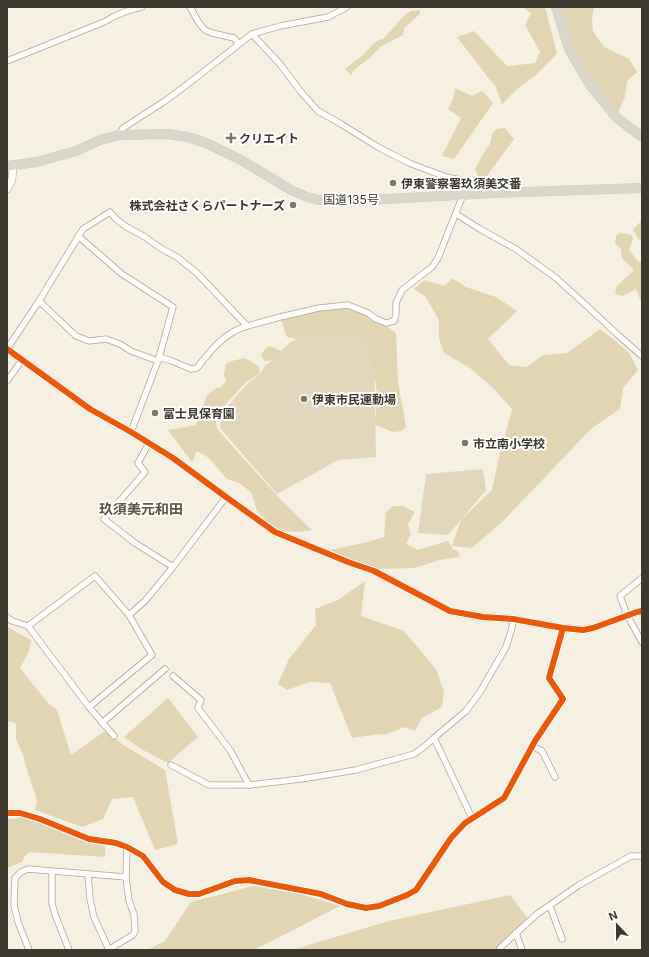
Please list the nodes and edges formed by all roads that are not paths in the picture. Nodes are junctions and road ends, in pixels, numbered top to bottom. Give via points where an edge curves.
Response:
1 (142, 7) edge
2 (190, 7) edge
3 (347, 7) edge
4 (556, 7) edge
5 (252, 34) junction
6 (238, 43) junction
7 (7, 61) edge
8 (119, 135) junction
9 (642, 137) edge
10 (10, 166) edge
11 (642, 188) edge
12 (7, 189) edge
13 (494, 193) junction
14 (461, 195) junction
15 (456, 214) junction
16 (78, 236) junction
17 (39, 301) junction
18 (247, 326) junction
19 (7, 349) edge
20 (642, 356) edge
21 (158, 359) junction
22 (22, 360) junction
23 (7, 381) edge
24 (131, 432) junction
25 (149, 443) junction
26 (226, 497) junction
27 (173, 567) junction
28 (642, 578) edge
29 (642, 611) edge
30 (129, 615) junction
31 (627, 616) junction
32 (7, 618) edge
33 (513, 619) junction
34 (28, 626) junction
35 (563, 628) junction
36 (642, 642) edge
37 (165, 669) dead end
38 (173, 676) dead end
39 (89, 707) junction
40 (102, 723) junction
41 (114, 736) dead end
42 (434, 738) junction
43 (532, 746) junction
44 (171, 765) dead end
45 (555, 777) dead end
46 (249, 785) junction
47 (7, 813) edge
48 (472, 818) junction
49 (127, 847) junction
50 (642, 856) edge
51 (52, 872) junction
52 (88, 874) junction
53 (126, 877) junction
54 (550, 906) junction
55 (516, 933) junction
56 (562, 939) dead end
57 (29, 950) edge
58 (69, 950) edge
59 (109, 950) edge
60 (499, 950) edge
61 (522, 950) edge

1 - 7 street via 129,9 104,22
2 - 6 street via 205,30 234,38
3 - 5 street via 328,17
4 - 9 highway via 569,49 590,86 617,118
5 - 6 street
5 - 13 street via 318,111 409,163 446,177 491,186
6 - 8 street via 198,77 123,128
8 - 10 highway, 国道135号 via 76,151 37,162
8 - 14 highway, 国道135号 via 168,134 188,137 241,160 291,190 319,200
10 - 12 street via 12,180
11 - 13 highway, 国道135号
13 - 14 highway, 国道135号
14 - 15 street via 462,200
15 - 18 street via 438,258 402,290 396,304 394,321 386,323 348,305 280,316
15 - 20 street via 516,249 556,278
16 - 17 street
16 - 18 street via 83,229 110,212 125,226 177,257 197,273
16 - 21 street via 122,274 173,307
17 - 19 street
17 - 21 street via 76,336 89,341 106,339 131,351
18 - 21 street via 226,336 214,346 197,368 191,369 172,361
19 - 22 street
21 - 24 street
22 - 23 street
22 - 24 street via 90,409
24 - 25 street
25 - 26 street
25 - 27 street via 138,463 145,472 104,518 135,543
26 - 27 street
26 - 33 street via 275,532 374,571 450,611
27 - 30 street via 145,601
28 - 31 street via 620,596
29 - 31 street
30 - 34 street via 95,576
30 - 39 street via 152,655
31 - 35 street via 583,630
31 - 36 street
32 - 34 street
33 - 35 street
33 - 42 street via 506,647 474,702
34 - 39 street
35 - 43 street via 549,678 563,699
37 - 40 street
38 - 46 street via 201,700 198,708 230,750
39 - 40 street
40 - 41 street
42 - 46 street via 414,754 363,768
42 - 48 street
43 - 45 street via 542,751
43 - 48 street via 504,798
44 - 46 street via 209,785
47 - 49 street via 20,813 89,838
48 - 49 street via 464,823 452,838 416,890 378,906 366,908 321,894 249,880 235,881 199,894 189,894 175,890 163,882 144,856
49 - 53 street
50 - 54 street via 631,856 579,885
51 - 52 street
51 - 57 street via 28,869 15,878 14,905
51 - 58 street via 52,904
52 - 53 street
52 - 59 street via 94,917
53 - 59 street via 135,931 133,936
54 - 55 street
54 - 56 street
55 - 60 street
55 - 61 street

